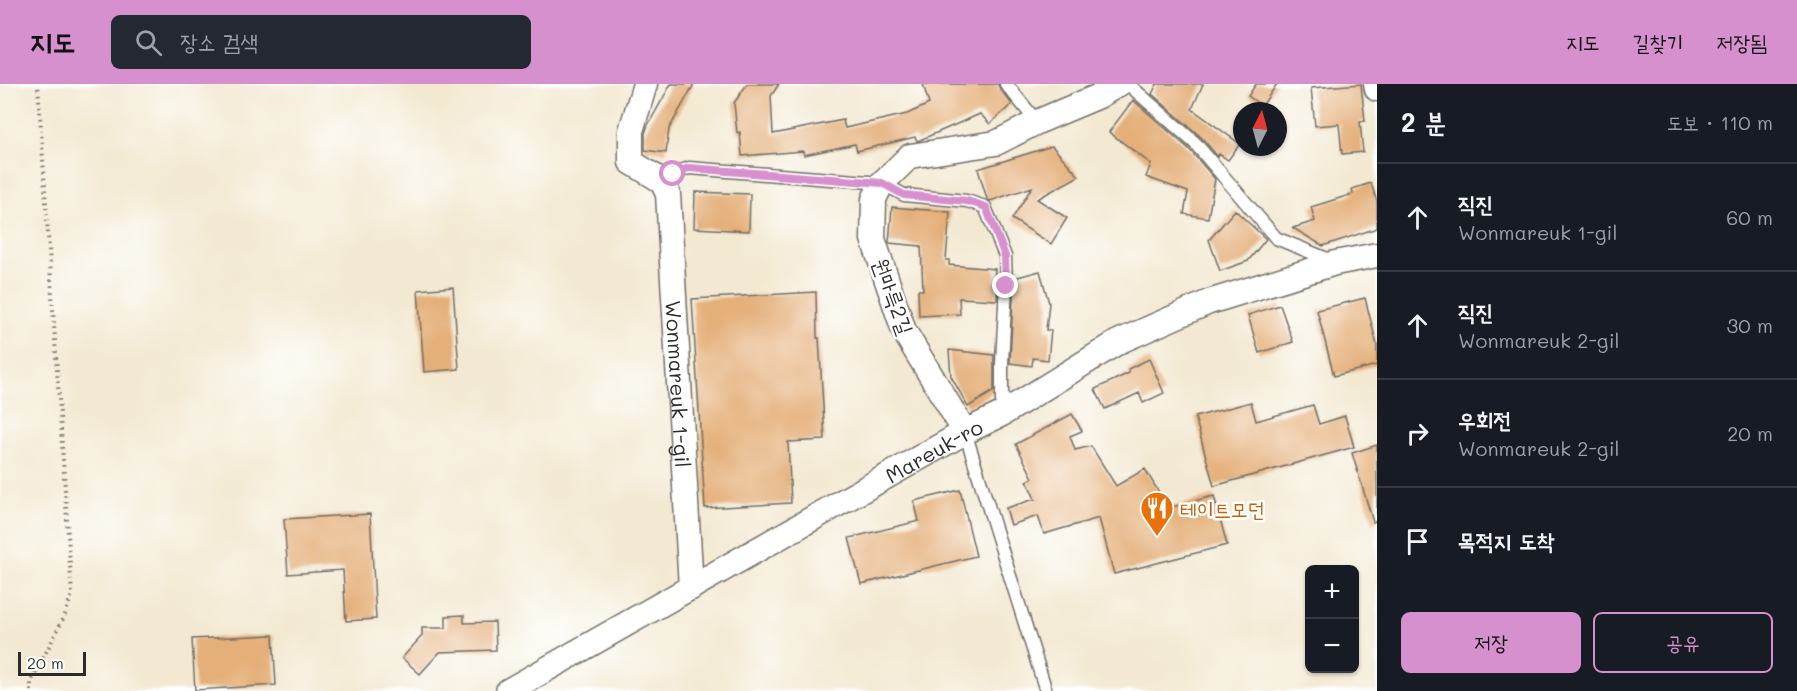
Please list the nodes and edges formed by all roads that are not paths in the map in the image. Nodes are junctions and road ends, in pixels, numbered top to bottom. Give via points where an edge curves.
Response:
1 (645, 84) edge
2 (1006, 84) edge
3 (1119, 84) edge
4 (1128, 84) edge
5 (1376, 84) edge
6 (1377, 89) edge
7 (1037, 122) junction
8 (662, 181) junction
9 (882, 183) junction
10 (1377, 255) edge
11 (1335, 263) junction
12 (1002, 414) junction
13 (965, 432) junction
14 (692, 588) junction
15 (508, 691) edge
16 (1046, 691) edge

1 - 8 street via 631,131 631,162
2 - 7 lane
3 - 7 street
4 - 11 lane via 1195,143 1276,238
5 - 6 street
7 - 9 street via 996,143 910,156
8 - 9 lane via 689,168
8 - 14 street, Wonmareuk 1-gil via 668,194
9 - 12 lane via 904,195 967,201 986,207 1005,256
9 - 13 street, 원마륵2길 via 874,199 873,239 904,331
10 - 11 street, Mareuk-ro
11 - 12 street, Mareuk-ro via 1209,302 1118,342
12 - 13 street, Mareuk-ro
13 - 14 street, Mareuk-ro
13 - 16 lane
14 - 15 street, Mareuk-ro

